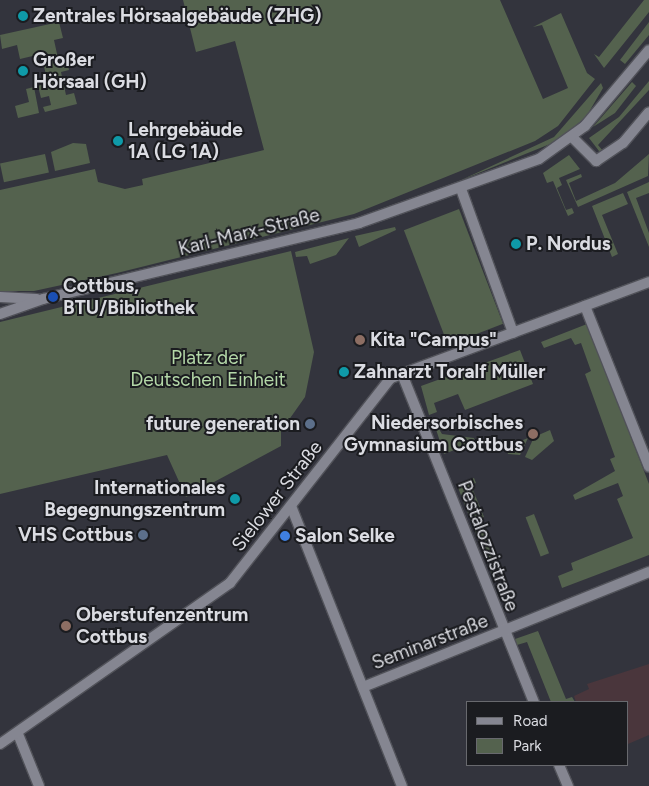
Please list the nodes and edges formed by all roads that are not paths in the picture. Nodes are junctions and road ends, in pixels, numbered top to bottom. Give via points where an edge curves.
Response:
1 (649, 50) edge
2 (649, 112) edge
3 (572, 138) junction
4 (461, 190) junction
5 (649, 282) edge
6 (0, 297) edge
7 (43, 299) junction
8 (585, 306) junction
9 (0, 314) edge
10 (513, 333) junction
11 (402, 374) junction
12 (649, 467) edge
13 (291, 506) junction
14 (649, 572) edge
15 (504, 633) junction
16 (363, 687) junction
17 (534, 701) edge
18 (18, 734) junction
19 (0, 744) edge
20 (559, 766) edge
21 (39, 786) edge
22 (402, 786) edge
23 (568, 786) edge

1 - 3 street, Karl-Marx-Straße
2 - 3 street via 623,144 596,161
3 - 4 street, Karl-Marx-Straße via 540,159
4 - 7 street, Karl-Marx-Straße via 316,234
4 - 10 street
5 - 8 street, Sielower Straße
6 - 7 street, Karl-Marx-Straße
7 - 9 street, Karl-Marx-Straße
8 - 10 street, Sielower Straße
8 - 12 street
10 - 11 street, Sielower Straße
11 - 13 street, Sielower Straße via 391,378
11 - 15 street, Pestalozzistraße
13 - 16 street
13 - 18 street, Sielower Straße via 230,583
14 - 15 street, Seminarstraße
15 - 16 street, Seminarstraße
15 - 17 street, Pestalozzistraße
16 - 22 street
18 - 19 street, Sielower Straße
18 - 21 street
20 - 23 street

